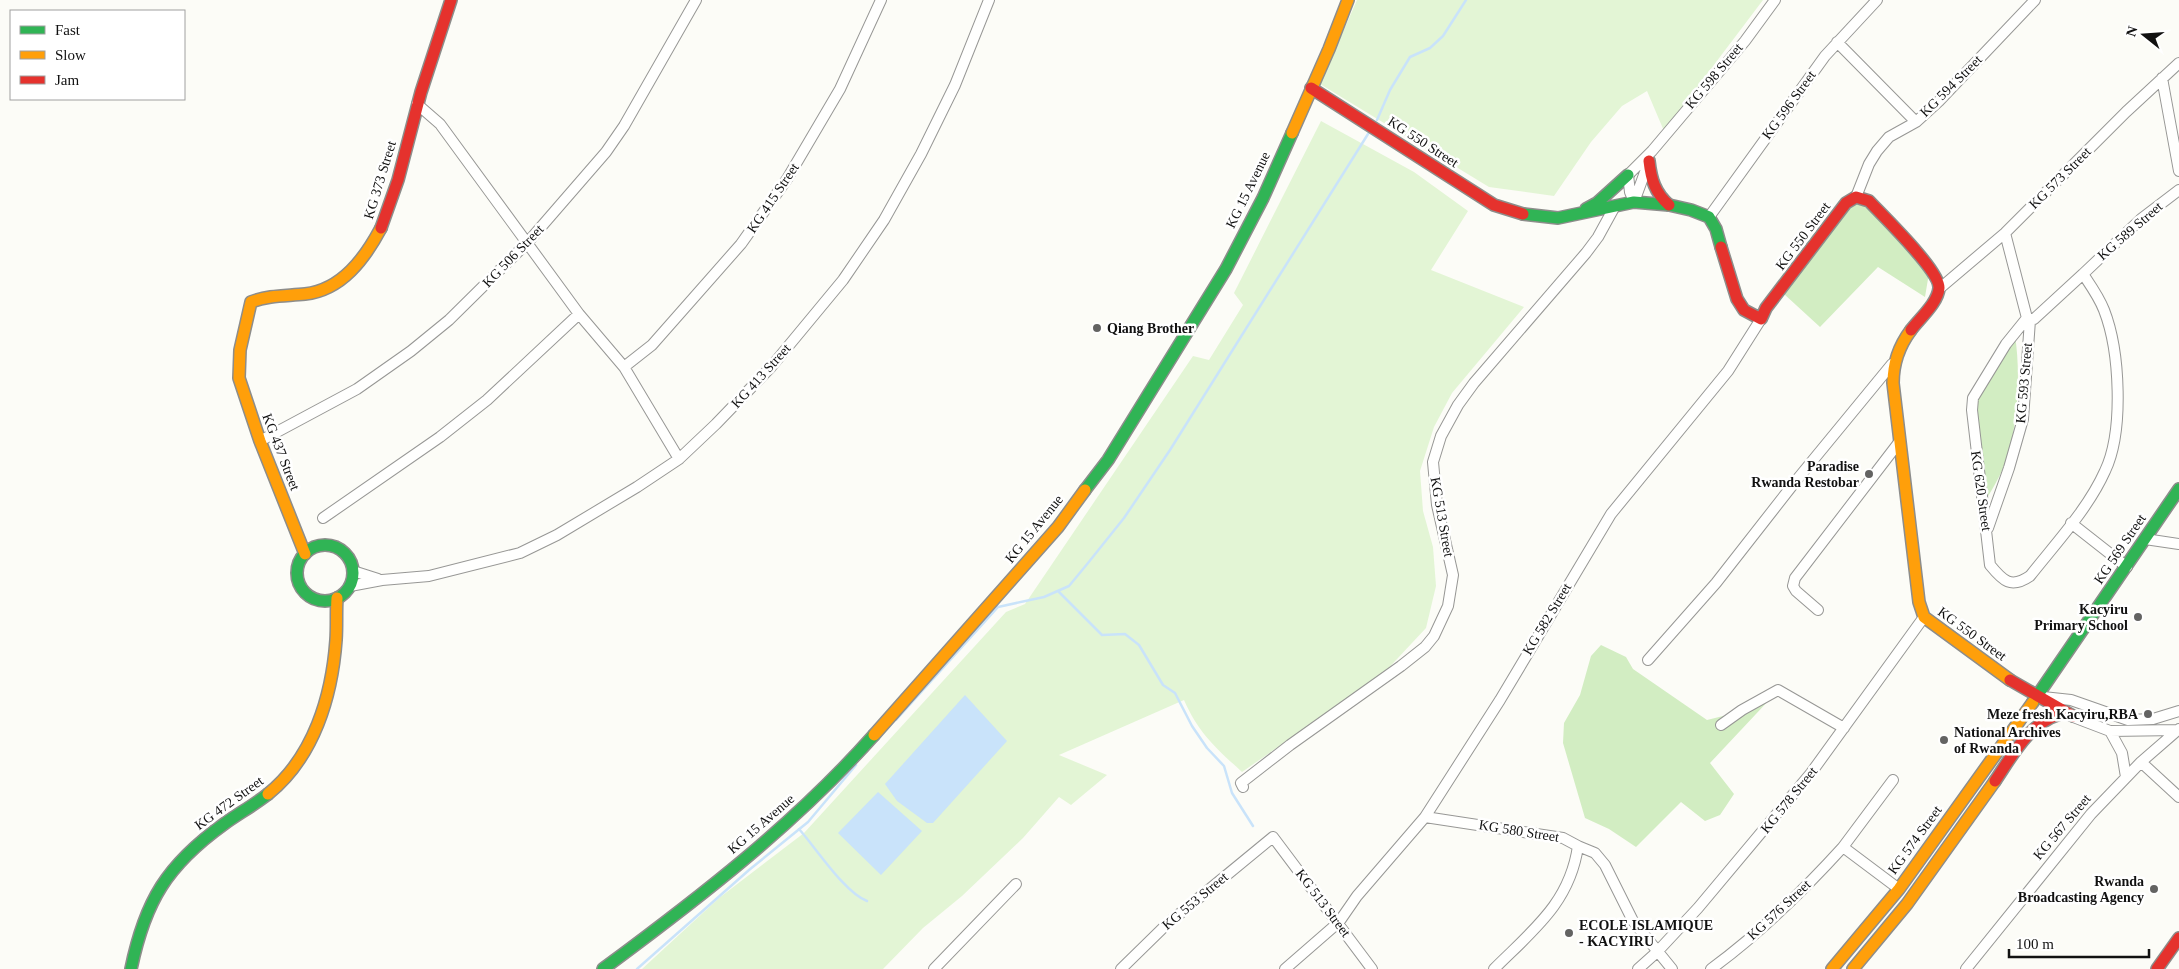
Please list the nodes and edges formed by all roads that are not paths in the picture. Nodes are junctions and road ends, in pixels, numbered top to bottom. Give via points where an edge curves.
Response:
1 (451, 0) edge
2 (696, 0) edge
3 (881, 0) edge
4 (989, 0) edge
5 (1348, 0) edge
6 (1775, 0) edge
7 (1877, 0) edge
8 (2035, 0) edge
9 (1837, 42) junction
10 (2179, 63) edge
11 (2162, 78) junction
12 (1311, 88) junction
13 (417, 104) junction
14 (1916, 122) junction
15 (1650, 156) junction
16 (2179, 172) edge
17 (1628, 176) junction
18 (2179, 190) edge
19 (1856, 196) junction
20 (1634, 202) junction
21 (1669, 205) junction
22 (1615, 206) junction
23 (1572, 216) junction
24 (1709, 217) junction
25 (2005, 233) junction
26 (528, 242) junction
27 (2083, 274) junction
28 (1939, 289) junction
29 (579, 314) junction
30 (1761, 319) junction
31 (2029, 319) junction
32 (1892, 364) junction
33 (624, 367) junction
34 (239, 378) joint
35 (260, 441) junction
36 (1900, 441) junction
37 (679, 458) junction
38 (2179, 489) edge
39 (323, 518) dead end
40 (2071, 523) junction
41 (1987, 531) junction
42 (298, 535) junction
43 (2145, 539) junction
44 (2179, 544) edge
45 (318, 546) junction
46 (304, 554) junction
47 (2127, 566) junction
48 (353, 571) junction
49 (382, 580) junction
50 (350, 586) junction
51 (337, 598) junction
52 (322, 600) junction
53 (1818, 610) dead end
54 (1924, 617) junction
55 (336, 625) junction
56 (1648, 660) dead end
57 (2037, 697) junction
58 (2179, 710) edge
59 (2060, 714) joint
60 (2073, 716) junction
61 (1721, 725) dead end
62 (2017, 725) joint
63 (1844, 728) junction
64 (2179, 729) edge
65 (2110, 731) junction
66 (2027, 736) junction
67 (2141, 762) junction
68 (2126, 776) junction
69 (1893, 780) dead end
70 (1243, 787) dead end
71 (2179, 797) edge
72 (1424, 817) junction
73 (1273, 837) joint
74 (1578, 846) junction
75 (1843, 847) junction
76 (1016, 884) dead end
77 (1898, 889) junction
78 (1339, 922) junction
79 (2179, 938) edge
80 (1849, 948) junction
81 (1657, 952) junction
82 (1862, 958) junction
83 (131, 969) edge
84 (603, 969) edge
85 (934, 969) edge
86 (1121, 969) edge
87 (1285, 969) edge
88 (1372, 969) edge
89 (1494, 969) edge
90 (1638, 969) edge
91 (1672, 969) edge
92 (1711, 969) edge
93 (1832, 969) edge
94 (1853, 969) edge
95 (1966, 969) edge
96 (2157, 969) edge

1 - 13 main road, KG 373 Street
2 - 26 street, KG 506 Street via 606,152
3 - 33 street, KG 415 Street via 840,89 787,180 741,244 652,345
4 - 37 street, KG 413 Street via 955,85 884,220 843,280 771,367
5 - 12 main road, KG 15 Avenue
6 - 15 street, KG 598 Street
7 - 9 street, KG 596 Street
8 - 14 street, KG 594 Street
9 - 14 street
9 - 24 street, KG 596 Street via 1795,95
10 - 11 street, KG 573 Street
11 - 16 street
11 - 25 street, KG 573 Street
12 - 23 main road, KG 550 Street via 1494,205 1530,216
12 - 84 main road, KG 15 Avenue via 1263,198 1226,269 1108,460 1058,527 859,752 816,796 764,844
13 - 26 street via 440,124
13 - 34 main road, KG 373 Street via 390,208 372,246 332,286 312,293 261,297 251,302 240,350
14 - 19 street, KG 594 Street via 1889,137 1877,151
15 - 17 street, KG 598 Street
15 - 20 street, KG 598 Street
15 - 21 main road via 1650,179 1661,199
17 - 20 street
17 - 23 main road via 1597,203
18 - 27 street, KG 589 Street via 2141,219
19 - 28 main road via 1878,209 1930,268
19 - 30 main road, KG 550 Street via 1824,230
20 - 21 main road, KG 550 Street
20 - 22 main road, KG 550 Street
21 - 24 main road, KG 550 Street
22 - 23 main road, KG 550 Street
22 - 70 street, KG 513 Street via 1586,253 1474,383 1441,436 1433,462 1437,505 1453,575 1448,606 1434,636 1401,666 1241,783
24 - 30 main road via 1716,229 1737,299 1744,310
25 - 28 street, KG 573 Street
25 - 31 street, KG 593 Street
26 - 29 street
26 - 35 street, KG 506 Street via 449,320 411,351 357,389
27 - 31 street, KG 589 Street via 2034,319
27 - 40 street via 2098,294 2113,344 2116,433 2106,470
28 - 32 main road via 1898,349
29 - 33 street
29 - 39 street via 487,400 440,438
30 - 72 street, KG 582 Street via 1728,370 1612,514 1500,700
31 - 41 street, KG 593 Street via 2023,419
31 - 41 street, KG 620 Street via 2006,344 1973,398 1976,458
32 - 36 main road, KG 550 Street
32 - 56 street via 1716,583
33 - 37 street
34 - 35 main road, KG 437 Street
35 - 42 main road, KG 437 Street
36 - 53 street via 1794,578 1796,591
36 - 54 main road, KG 550 Street via 1919,602
37 - 49 street, KG 413 Street via 594,514 520,553 429,576
38 - 43 main road, KG 569 Street
40 - 41 street, KG 620 Street via 2030,576 2020,583 2000,578 1990,565
40 - 47 street
42 - 45 main road
42 - 46 main road, KG 437 Street
43 - 44 street
43 - 47 main road, KG 569 Street
45 - 46 main road
45 - 48 main road via 339,548 349,558
46 - 52 main road via 298,566 299,580 306,593
47 - 57 main road, KG 569 Street
48 - 49 street, KG 413 Street
48 - 50 main road
49 - 50 street, KG 413 Street
50 - 51 main road
51 - 52 main road
51 - 55 main road, KG 472 Street
52 - 55 main road
54 - 57 main road, KG 550 Street
54 - 63 street, KG 578 Street
55 - 83 main road, KG 472 Street via 334,667 329,688 313,735 303,753 274,789 200,843 168,873 146,910
57 - 58 street via 2071,700 2128,720 2153,720
57 - 60 main road
57 - 62 main road, KG 569 Street
57 - 66 main road
59 - 60 street
59 - 66 main road via 2042,722
60 - 65 street
61 - 63 street via 1778,690
62 - 77 main road, KG 574 Street
63 - 81 street, KG 578 Street via 1811,773
64 - 65 street
64 - 67 street
65 - 68 street via 2122,753
66 - 82 main road via 1907,904
67 - 68 street
67 - 71 street
68 - 95 street, KG 567 Street via 2091,814
69 - 75 street, KG 576 Street
72 - 74 street, KG 580 Street via 1563,838
72 - 78 street, KG 582 Street
73 - 78 street, KG 513 Street
73 - 86 street, KG 553 Street via 1166,925
74 - 81 street via 1595,853 1605,865 1633,921
74 - 89 street, KG 580 Street via 1562,896 1546,917
75 - 77 street
75 - 92 street, KG 576 Street via 1808,884 1732,954
76 - 85 street
77 - 80 main road, KG 574 Street
78 - 87 street, KG 582 Street
78 - 88 street, KG 513 Street
79 - 96 main road
80 - 82 main road
80 - 93 main road, KG 574 Street
81 - 90 street, KG 578 Street
81 - 91 street
82 - 94 main road

